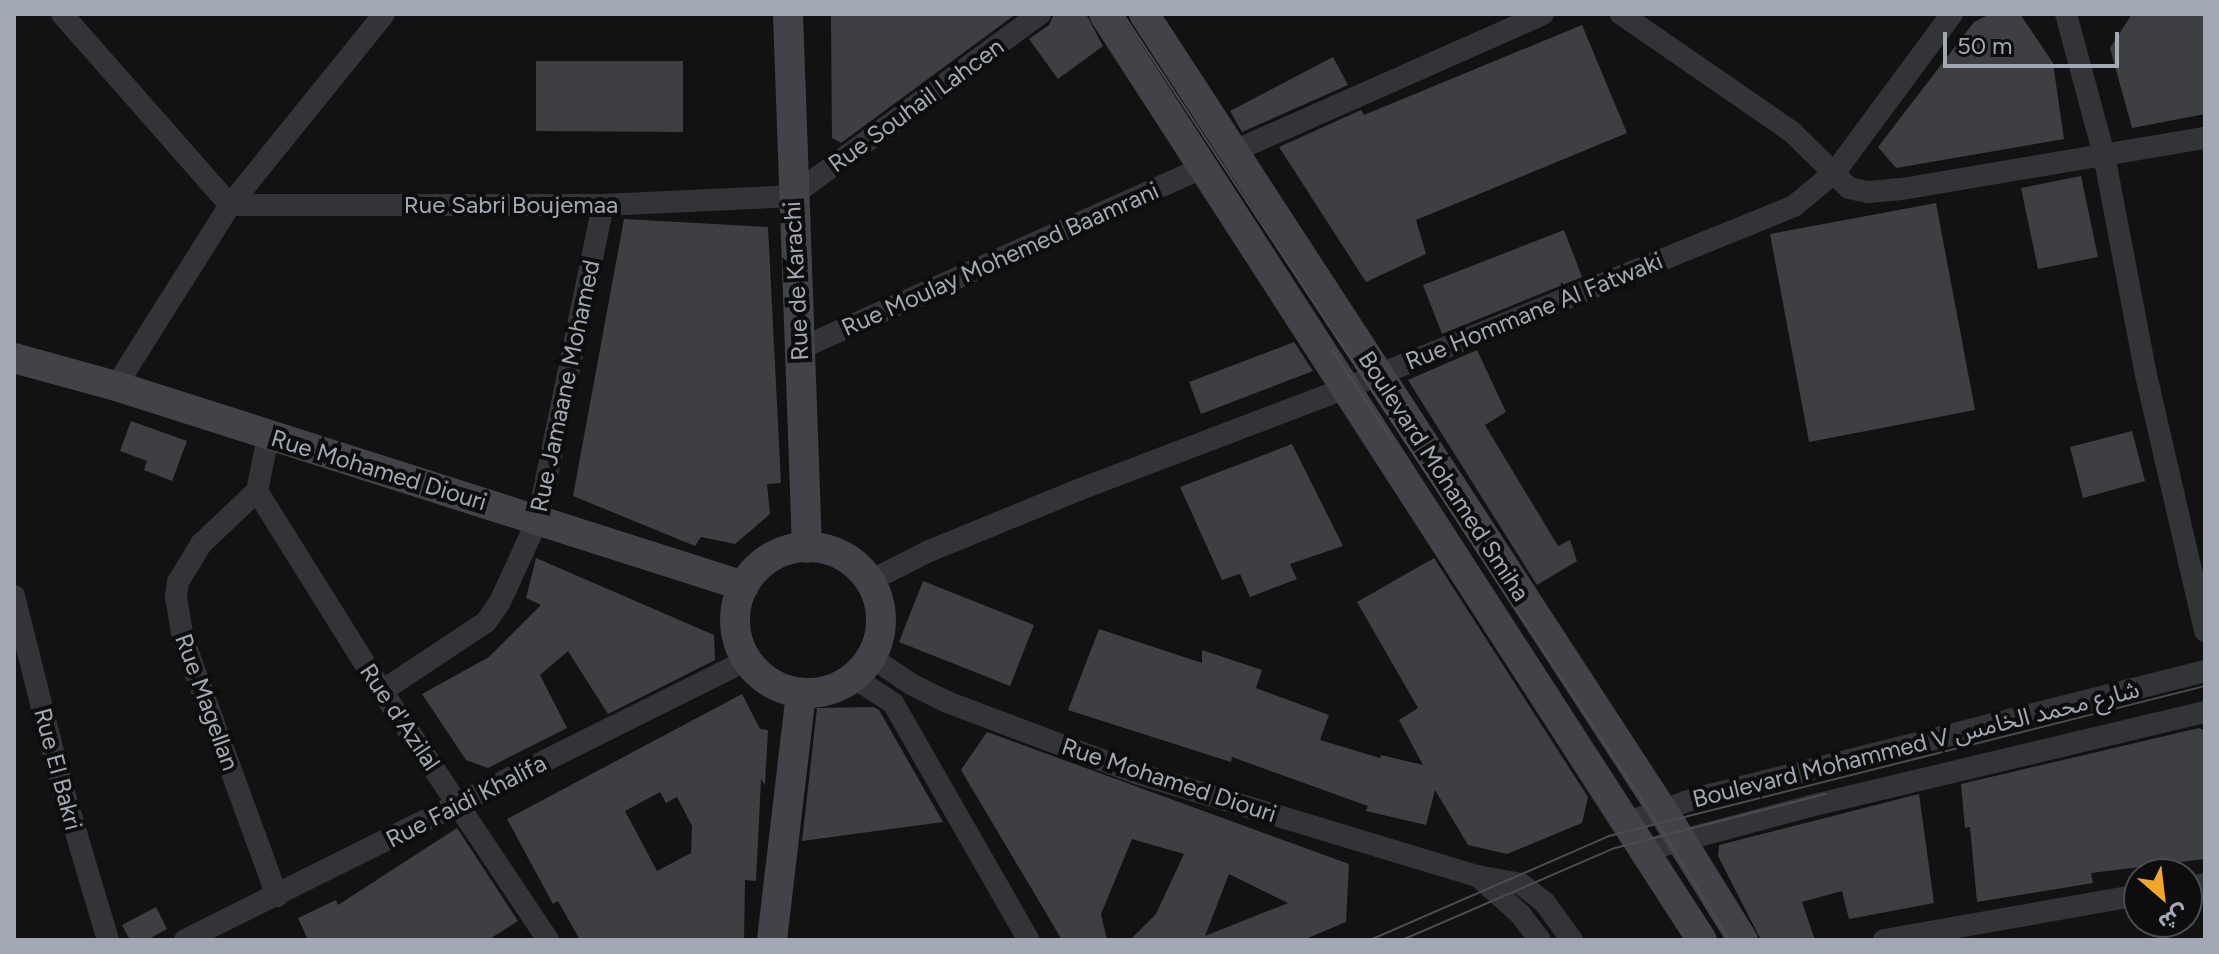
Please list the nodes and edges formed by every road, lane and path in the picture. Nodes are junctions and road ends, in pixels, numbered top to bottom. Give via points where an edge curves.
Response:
1 (62, 14) edge
2 (382, 14) edge
3 (788, 14) edge
4 (1040, 14) edge
5 (1104, 14) edge
6 (1144, 14) edge
7 (1543, 14) edge
8 (1621, 14) edge
9 (1952, 14) edge
10 (2066, 14) edge
11 (2205, 138) edge
12 (1232, 152) junction
13 (2104, 155) junction
14 (1201, 168) junction
15 (1835, 172) junction
16 (792, 196) junction
17 (230, 205) junction
18 (603, 205) junction
19 (799, 349) junction
20 (14, 358) edge
21 (1378, 374) junction
22 (116, 386) junction
23 (1346, 388) junction
24 (268, 437) junction
25 (257, 491) junction
26 (538, 519) junction
27 (807, 548) junction
28 (870, 581) junction
29 (744, 586) junction
30 (14, 596) edge
31 (2205, 631) edge
32 (747, 660) junction
33 (862, 667) junction
34 (2205, 671) edge
35 (382, 691) junction
36 (801, 693) junction
37 (2205, 712) edge
38 (459, 804) junction
39 (1661, 808) junction
40 (1628, 822) junction
41 (1680, 840) junction
42 (1646, 850) junction
43 (1477, 876) junction
44 (277, 896) junction
45 (2123, 898) edge
46 (108, 940) edge
47 (185, 940) edge
48 (548, 940) edge
49 (772, 940) edge
50 (1029, 940) edge
51 (1540, 940) edge
52 (1572, 940) edge
53 (1702, 940) edge
54 (1743, 940) edge
55 (1884, 940) edge

1 - 17 street
2 - 17 street
3 - 16 street, Rue de Karachi
4 - 16 street, Rue Souhail Lahcen
5 - 14 street, Boulevard Mohamed Smiha
6 - 12 street, Boulevard Mohamed Smiha
7 - 12 street
8 - 15 street via 1792,132
9 - 15 street, Rue Hommane Al Fatwaki
10 - 13 street
11 - 13 street
12 - 21 street, Boulevard Mohamed Smiha
13 - 15 street via 1868,192 1849,188
13 - 31 street via 2146,375
14 - 19 street, Rue Moulay Mohemed Baamrani
14 - 23 street, Boulevard Mohamed Smiha
15 - 21 street, Rue Hommane Al Fatwaki via 1794,206
16 - 18 street, Rue Sabri Boujemaa
16 - 19 street, Rue de Karachi
17 - 18 street, Rue Sabri Boujemaa
17 - 22 street
18 - 26 street, Rue Jamaane Mohamed
19 - 27 street, Rue de Karachi
20 - 22 street, Rue Mohamed Diouri
21 - 23 street, Rue Hommane Al Fatwaki
21 - 39 street, Boulevard Mohamed Smiha
22 - 24 street, Rue Mohamed Diouri
23 - 28 street, Rue Hommane Al Fatwaki via 1078,490
23 - 40 street, Boulevard Mohamed Smiha
24 - 25 street
24 - 26 street, Rue Mohamed Diouri
25 - 35 street, Rue d'Azilal
25 - 44 street, Rue Magellan via 201,544 178,582 176,597 183,639
26 - 29 street, Rue Mohamed Diouri
26 - 35 street, Rue Jamaane Mohamed via 486,622
27 - 28 street via 846,557
27 - 29 street via 773,556
28 - 33 street via 881,619
29 - 32 street via 735,619
30 - 46 street, Rue El Bakri
32 - 36 street via 767,681
32 - 38 street, Rue Faidi Khalifa
33 - 36 street via 829,690
33 - 43 street, Rue Mohamed Diouri via 1139,774
33 - 50 street via 893,703
34 - 39 street, Boulevard Mohammed V شارع محمد الخامس
35 - 38 street, Rue d'Azilal
36 - 49 street
37 - 41 street, Boulevard Mohammed V شارع محمد الخامس
38 - 44 street, Rue Faidi Khalifa
38 - 48 street, Rue d'Azilal
39 - 40 street, Boulevard Mohammed V شارع محمد الخامس
39 - 41 street, Boulevard Mohamed Smiha
40 - 42 street, Boulevard Mohamed Smiha
41 - 42 street, Boulevard Mohammed V شارع محمد الخامس
41 - 54 street, Boulevard Mohamed Smiha
42 - 53 street, Boulevard Mohamed Smiha
43 - 51 street
43 - 52 street, Rue Mohamed Diouri via 1521,884 1536,893
44 - 47 street, Rue Faidi Khalifa
45 - 55 street

